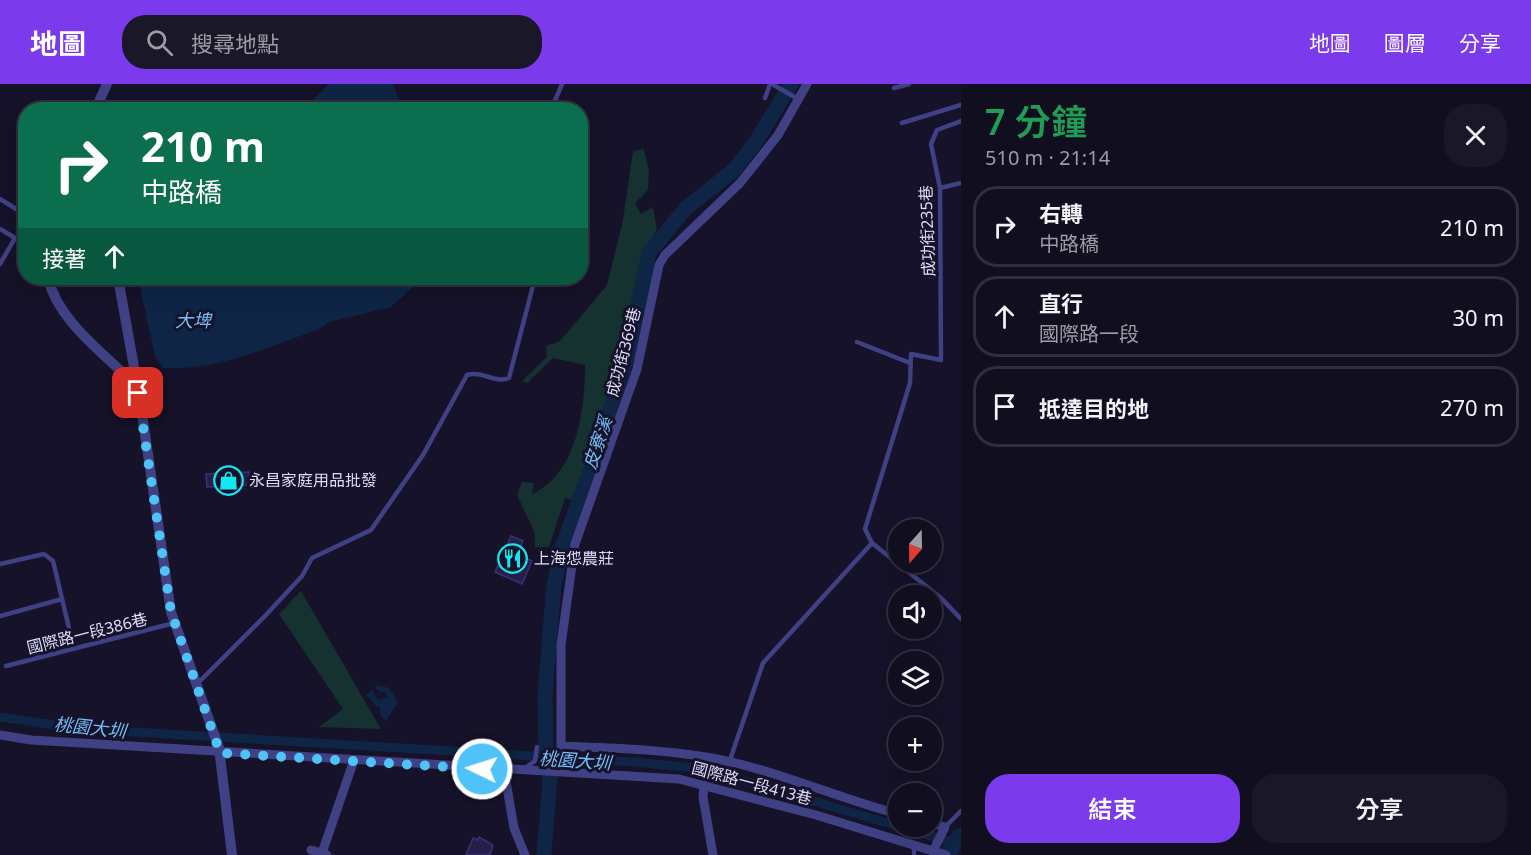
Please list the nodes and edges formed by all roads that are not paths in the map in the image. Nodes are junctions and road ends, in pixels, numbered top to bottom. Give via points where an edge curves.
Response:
1 (107, 84) edge
2 (562, 84) edge
3 (771, 84) edge
4 (807, 84) edge
5 (909, 84) edge
6 (894, 88) dead end
7 (797, 98) junction
8 (765, 99) dead end
9 (99, 102) edge
10 (554, 102) edge
11 (961, 105) edge
12 (961, 121) edge
13 (902, 123) dead end
14 (961, 183) edge
15 (940, 188) junction
16 (0, 199) edge
17 (18, 210) edge
18 (0, 229) edge
19 (15, 238) junction
20 (18, 238) edge
21 (0, 264) edge
22 (51, 285) edge
23 (119, 285) edge
24 (533, 285) edge
25 (857, 342) dead end
26 (910, 363) junction
27 (138, 393) junction
28 (872, 543) junction
29 (542, 560) dead end
30 (0, 564) edge
31 (571, 565) junction
32 (62, 599) junction
33 (0, 616) edge
34 (961, 619) edge
35 (174, 623) junction
36 (74, 649) junction
37 (6, 666) dead end
38 (195, 686) junction
39 (0, 735) edge
40 (561, 746) junction
41 (537, 747) dead end
42 (220, 750) junction
43 (354, 760) junction
44 (729, 763) junction
45 (504, 770) junction
46 (520, 771) junction
47 (558, 773) junction
48 (704, 785) junction
49 (888, 811) edge
50 (961, 811) edge
51 (942, 826) edge
52 (945, 827) junction
53 (311, 850) dead end
54 (914, 850) edge
55 (933, 851) junction
56 (325, 854) edge
57 (232, 855) edge
58 (525, 855) edge
59 (713, 855) edge
60 (946, 855) edge

1 - 9 street
2 - 10 lane
3 - 7 lane
3 - 8 lane
4 - 7 street, 成功街369巷
5 - 6 lane
7 - 31 street, 成功街369巷 via 778,135 740,183 665,255 637,369
11 - 13 lane
12 - 15 lane, 成功街235巷 via 937,130 931,144
14 - 15 lane
15 - 26 lane, 成功街235巷 via 941,360 910,354
16 - 17 lane
18 - 19 lane
19 - 20 lane
19 - 21 lane
22 - 27 street via 72,321 132,382
23 - 27 street
24 - 38 lane via 509,378 467,375 423,455 371,530 312,558 302,576 266,616
25 - 26 lane
26 - 28 lane via 910,383 865,529
27 - 35 street
28 - 34 lane
28 - 44 lane via 763,663
29 - 31 lane
30 - 32 lane via 49,556
31 - 40 street, 成功街369巷 via 561,645
32 - 33 lane
32 - 36 lane
35 - 36 lane, 國際路一段386巷
35 - 38 street
36 - 37 lane, 國際路一段386巷
38 - 42 street
39 - 42 street
40 - 44 street via 632,749
40 - 47 lane
41 - 46 lane via 535,760
42 - 43 street
42 - 57 street
43 - 45 street
43 - 56 street
44 - 49 street
45 - 46 street
45 - 58 street via 514,828
46 - 47 street, 國際路一段413巷
47 - 48 street, 國際路一段413巷 via 652,777
48 - 54 street, 國際路一段413巷 via 816,815
48 - 59 street
50 - 52 lane
51 - 52 street
52 - 55 street
53 - 56 street
54 - 55 street, 國際路一段413巷
55 - 60 street, 國際路一段413巷

